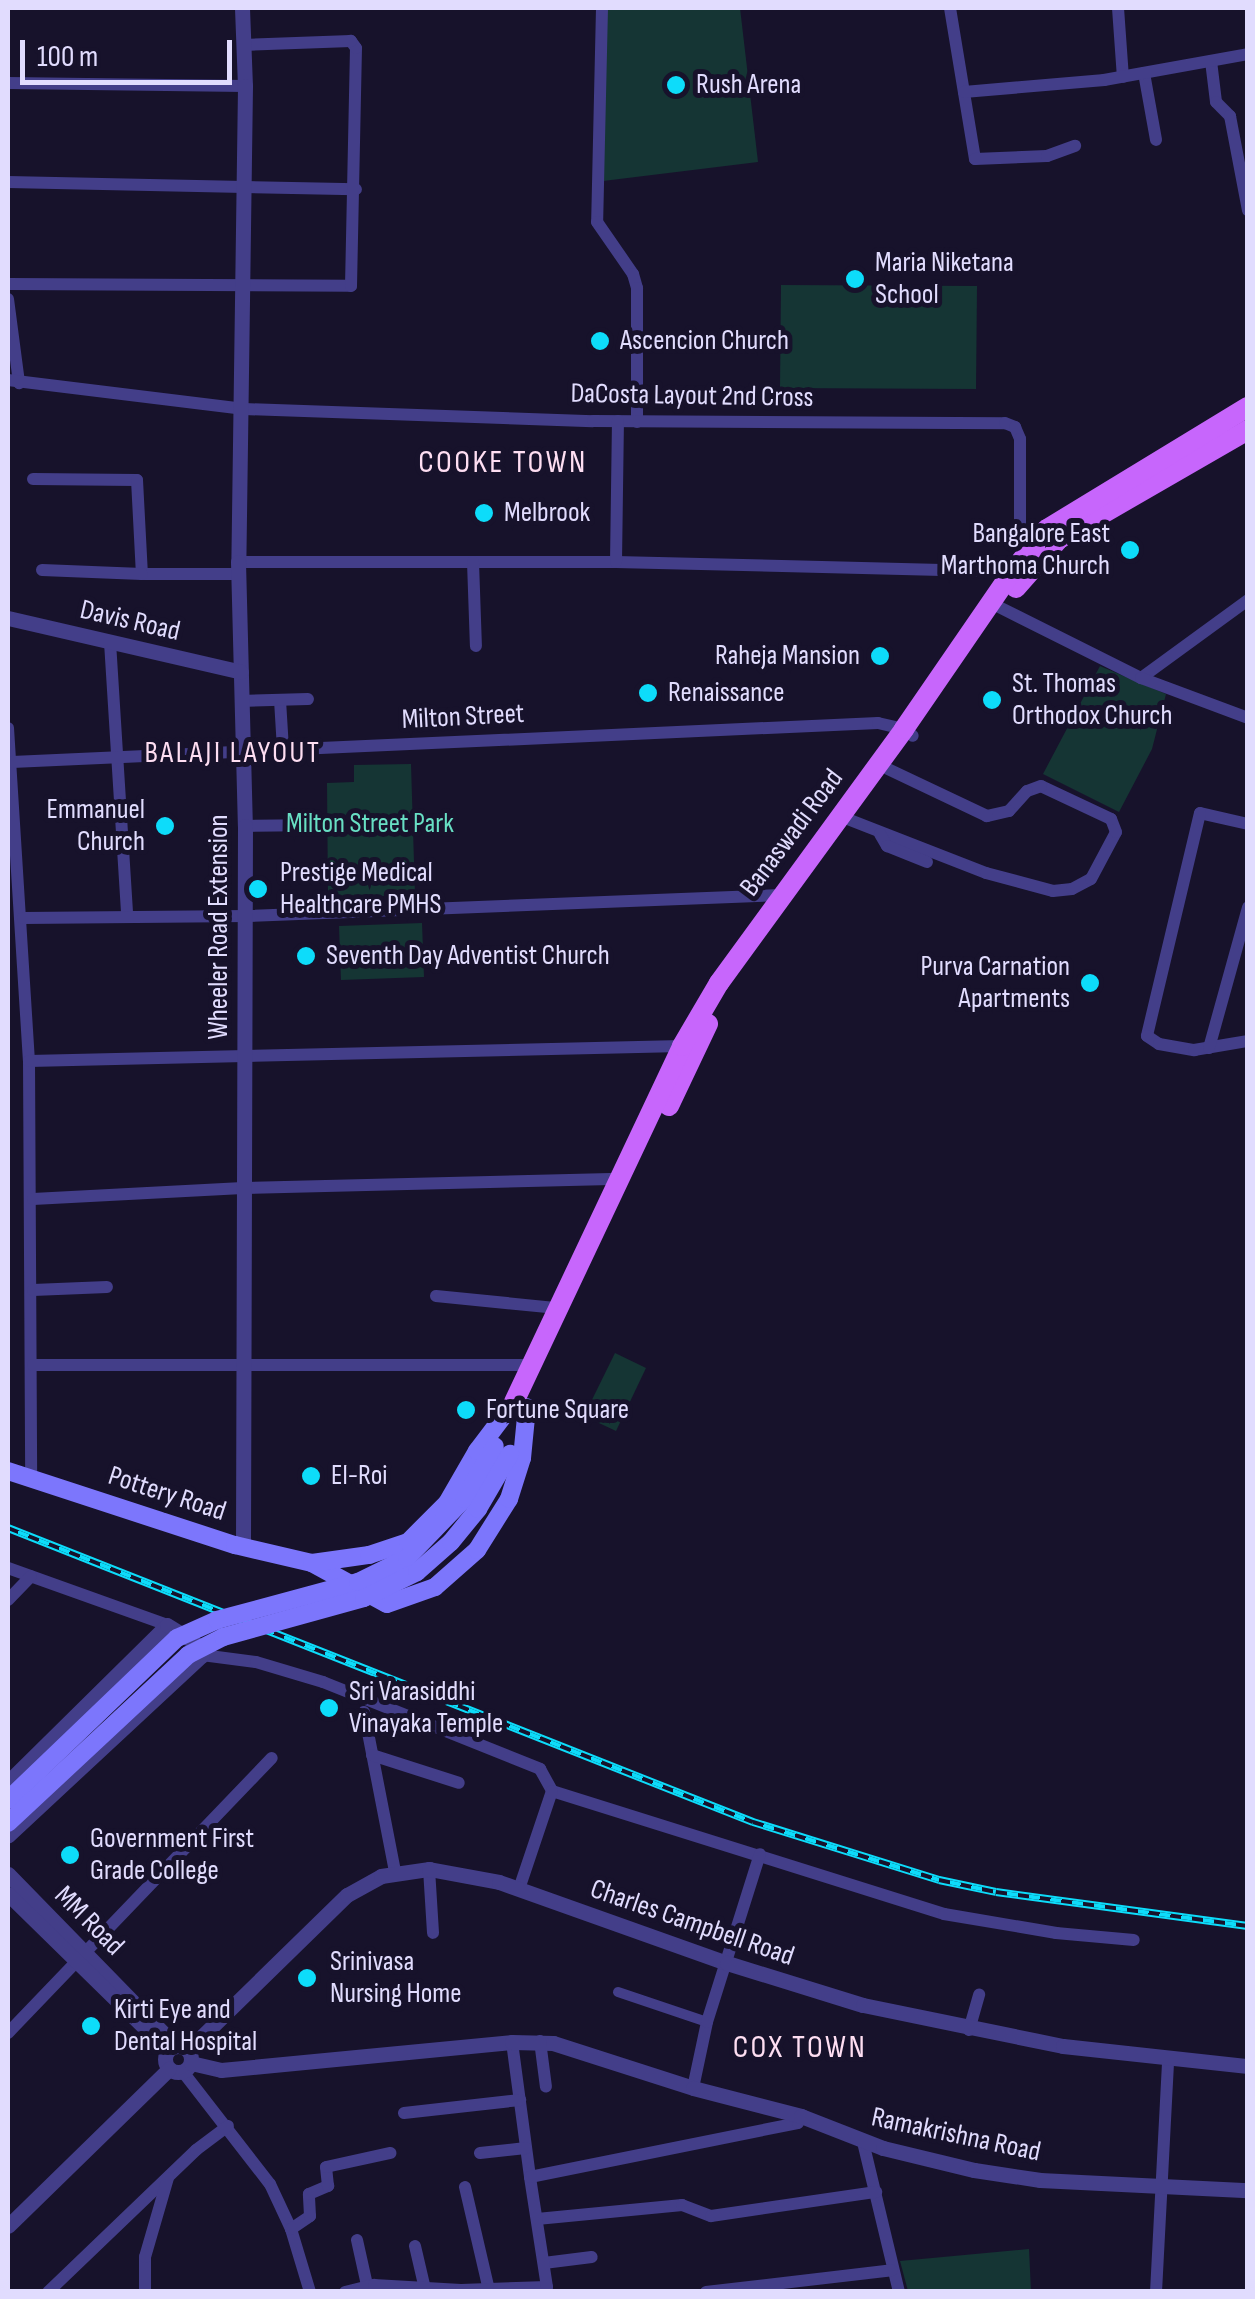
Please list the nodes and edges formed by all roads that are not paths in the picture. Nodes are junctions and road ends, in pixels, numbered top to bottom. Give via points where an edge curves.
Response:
1 (242, 8) edge
2 (602, 8) edge
3 (950, 8) edge
4 (1118, 8) edge
5 (244, 45) junction
6 (1248, 54) edge
7 (1211, 61) junction
8 (1144, 73) junction
9 (1124, 76) junction
10 (8, 83) edge
11 (246, 86) junction
12 (964, 92) junction
13 (1156, 140) dead end
14 (1075, 146) dead end
15 (8, 182) edge
16 (244, 187) junction
17 (356, 189) junction
18 (1248, 210) edge
19 (8, 284) edge
20 (241, 287) junction
21 (8, 299) edge
22 (13, 381) edge
23 (240, 408) junction
24 (1248, 408) edge
25 (618, 421) junction
26 (637, 422) junction
27 (1248, 430) edge
28 (33, 479) dead end
29 (1034, 557) junction
30 (474, 562) junction
31 (616, 562) junction
32 (238, 568) junction
33 (42, 570) dead end
34 (142, 574) junction
35 (1018, 575) junction
36 (1248, 600) edge
37 (996, 606) junction
38 (8, 618) edge
39 (110, 642) junction
40 (476, 646) dead end
41 (241, 672) junction
42 (1141, 678) junction
43 (308, 699) dead end
44 (280, 700) junction
45 (241, 701) junction
46 (1248, 718) edge
47 (8, 728) edge
48 (909, 733) junction
49 (283, 748) junction
50 (241, 751) junction
51 (117, 756) junction
52 (12, 762) junction
53 (888, 770) junction
54 (850, 820) junction
55 (1248, 824) edge
56 (320, 825) dead end
57 (245, 826) junction
58 (880, 834) junction
59 (928, 862) dead end
60 (780, 895) junction
61 (1248, 906) edge
62 (127, 916) junction
63 (244, 916) junction
64 (23, 918) junction
65 (1248, 1040) edge
66 (682, 1046) junction
67 (1208, 1048) junction
68 (243, 1054) junction
69 (29, 1061) junction
70 (621, 1179) junction
71 (243, 1188) junction
72 (33, 1199) junction
73 (107, 1288) dead end
74 (33, 1290) junction
75 (436, 1296) dead end
76 (557, 1308) junction
77 (242, 1364) junction
78 (33, 1365) junction
79 (530, 1365) junction
80 (520, 1404) junction
81 (502, 1450) junction
82 (8, 1471) edge
83 (31, 1478) junction
84 (244, 1547) junction
85 (312, 1563) junction
86 (8, 1568) edge
87 (32, 1576) junction
88 (8, 1600) edge
89 (167, 1625) junction
90 (202, 1656) junction
91 (364, 1712) dead end
92 (372, 1755) junction
93 (272, 1758) dead end
94 (8, 1782) edge
95 (458, 1784) dead end
96 (552, 1791) junction
97 (8, 1800) edge
98 (8, 1823) edge
99 (8, 1835) edge
100 (760, 1854) junction
101 (429, 1869) junction
102 (395, 1872) junction
103 (8, 1874) edge
104 (518, 1889) junction
105 (8, 1894) edge
106 (434, 1933) dead end
107 (1134, 1940) dead end
108 (82, 1958) junction
109 (727, 1964) junction
110 (618, 1992) dead end
111 (980, 1994) dead end
112 (707, 2022) junction
113 (970, 2030) junction
114 (8, 2032) edge
115 (512, 2042) junction
116 (540, 2042) junction
117 (179, 2058) junction
118 (1168, 2060) junction
119 (1248, 2066) edge
120 (546, 2087) dead end
121 (693, 2088) junction
122 (520, 2100) junction
123 (404, 2113) dead end
124 (801, 2116) junction
125 (228, 2126) junction
126 (863, 2142) junction
127 (526, 2148) junction
128 (480, 2153) dead end
129 (390, 2154) dead end
130 (169, 2175) junction
131 (530, 2176) junction
132 (465, 2186) dead end
133 (1164, 2186) junction
134 (1248, 2190) edge
135 (876, 2192) junction
136 (536, 2219) junction
137 (8, 2226) edge
138 (292, 2229) junction
139 (357, 2240) dead end
140 (415, 2246) dead end
141 (592, 2257) dead end
142 (544, 2263) junction
143 (892, 2270) junction
144 (367, 2285) junction
145 (425, 2289) junction
146 (548, 2289) edge
147 (489, 2290) edge
148 (48, 2292) edge
149 (144, 2292) edge
150 (310, 2292) edge
151 (344, 2292) edge
152 (706, 2292) edge
153 (900, 2292) edge
154 (1156, 2292) edge

1 - 5 street, Wheeler Road Extension
2 - 26 street via 597,222 637,288
3 - 12 street
4 - 9 street
5 - 11 street, Wheeler Road Extension
5 - 17 street via 351,41 358,54
6 - 7 street
7 - 8 street
7 - 18 street via 1216,102 1230,116
8 - 9 street
8 - 13 street
9 - 12 street
10 - 11 street
11 - 16 street, Wheeler Road Extension
12 - 14 street via 975,159 1048,156
15 - 16 street
16 - 17 street
16 - 20 street, Wheeler Road Extension
17 - 20 street via 351,286
19 - 20 street
20 - 23 street, Wheeler Road Extension
21 - 22 street
22 - 23 street, DaCosta Layout 2nd Cross
23 - 25 street, DaCosta Layout 2nd Cross
23 - 32 street, Wheeler Road Extension
24 - 29 main road, Banaswadi Road via 1046,529
25 - 26 street, DaCosta Layout 2nd Cross
25 - 31 street
26 - 29 street, DaCosta Layout 2nd Cross via 1004,424 1020,439 1020,540
27 - 29 main road, Banaswadi Road
28 - 34 street via 137,480
29 - 35 main road, Banaswadi Road
30 - 31 street
30 - 32 street
30 - 40 street
31 - 35 street
32 - 34 street
32 - 41 street, Wheeler Road Extension
33 - 34 street
35 - 37 main road, Banaswadi Road
36 - 42 street
37 - 42 street
37 - 48 main road, Banaswadi Road
38 - 39 street, Davis Road
39 - 41 street, Davis Road
39 - 51 street
41 - 45 street, Wheeler Road Extension
42 - 46 street
43 - 44 street
44 - 45 street
44 - 49 street
45 - 50 street, Wheeler Road Extension
47 - 52 street
48 - 49 street, Milton Street via 878,723
48 - 53 main road, Banaswadi Road
48 - 60 main road, Banaswadi Road
49 - 50 street, Milton Street
50 - 51 street, Milton Street
50 - 57 street, Wheeler Road Extension
51 - 52 street, Milton Street
51 - 62 street
52 - 64 street
53 - 54 main road, Banaswadi Road
53 - 58 street via 988,816 1009,811 1041,786 1111,819 1116,832 1091,878 1052,891
54 - 58 street
54 - 80 main road, Banaswadi Road via 705,1029
55 - 67 street via 1200,812 1147,1036 1159,1044
56 - 57 street
57 - 63 street, Wheeler Road Extension
58 - 59 street via 887,846
60 - 63 street
60 - 66 main road, Banaswadi Road
61 - 67 street
62 - 63 street
62 - 64 street
63 - 68 street, Wheeler Road Extension
64 - 69 street
65 - 67 street
66 - 68 street
66 - 70 main road, Banaswadi Road
68 - 69 street
68 - 71 street, Wheeler Road Extension
69 - 72 street
70 - 71 street
70 - 76 main road, Banaswadi Road
71 - 72 street
71 - 77 street, Wheeler Road Extension
72 - 74 street
73 - 74 street
74 - 78 street
75 - 76 street
76 - 79 main road, Banaswadi Road
77 - 78 street
77 - 79 street
77 - 84 street, Wheeler Road Extension
78 - 83 street
79 - 80 main road, Banaswadi Road
80 - 81 main road
80 - 85 main road, Pottery Road via 477,1451 447,1503 408,1542
80 - 85 main road, Pottery Road via 522,1458 510,1499 477,1550 435,1587 387,1604
81 - 97 main road, bridge via 407,1558 358,1582 217,1620 177,1638
81 - 98 main road, bridge via 478,1509 417,1572 364,1598 223,1636 188,1656
82 - 83 main road, Pottery Road
83 - 84 main road, Pottery Road
84 - 85 main road, Pottery Road
86 - 87 street
87 - 88 street
87 - 89 street
89 - 90 street via 193,1641
89 - 94 street
90 - 96 street via 256,1662 322,1682 540,1769
90 - 99 street
91 - 92 street
92 - 95 street
92 - 102 street
93 - 108 street
96 - 100 street
96 - 104 street
100 - 107 street via 944,1914
100 - 109 street
101 - 102 street, Charles Campbell Road
101 - 104 street, Charles Campbell Road
101 - 106 street
102 - 117 street, Charles Campbell Road via 336,1904
103 - 108 street, MM Road
104 - 109 street, Charles Campbell Road
105 - 108 street, MM Road
108 - 114 street
108 - 117 street, MM Road
109 - 112 street
109 - 113 street, Charles Campbell Road
110 - 112 street
111 - 113 street
112 - 121 street
113 - 118 street, Charles Campbell Road
115 - 116 street, Ramakrishna Road
115 - 117 street, Ramakrishna Road via 221,2070
115 - 122 street
116 - 120 street
116 - 121 street, Ramakrishna Road
117 - 125 street
117 - 137 street, Charles Campbell Road
118 - 119 street, Charles Campbell Road
118 - 133 street
121 - 124 street, Ramakrishna Road
122 - 123 street
122 - 127 street
124 - 126 street, Ramakrishna Road
124 - 131 street via 798,2123
125 - 130 street
125 - 138 street via 270,2184
126 - 133 street, Ramakrishna Road via 1017,2178
126 - 135 street
127 - 128 street
127 - 131 street
129 - 138 street via 326,2168 328,2186 309,2194 310,2216
130 - 148 street
130 - 149 street via 145,2258
131 - 136 street
132 - 147 street
133 - 134 street, Ramakrishna Road
133 - 154 street
135 - 136 street via 711,2216 682,2205
135 - 143 street
136 - 142 street
138 - 150 street
139 - 144 street
140 - 145 street
141 - 142 street
142 - 146 street
143 - 152 street
143 - 153 street
144 - 145 street
144 - 151 street
145 - 147 street
146 - 147 street

